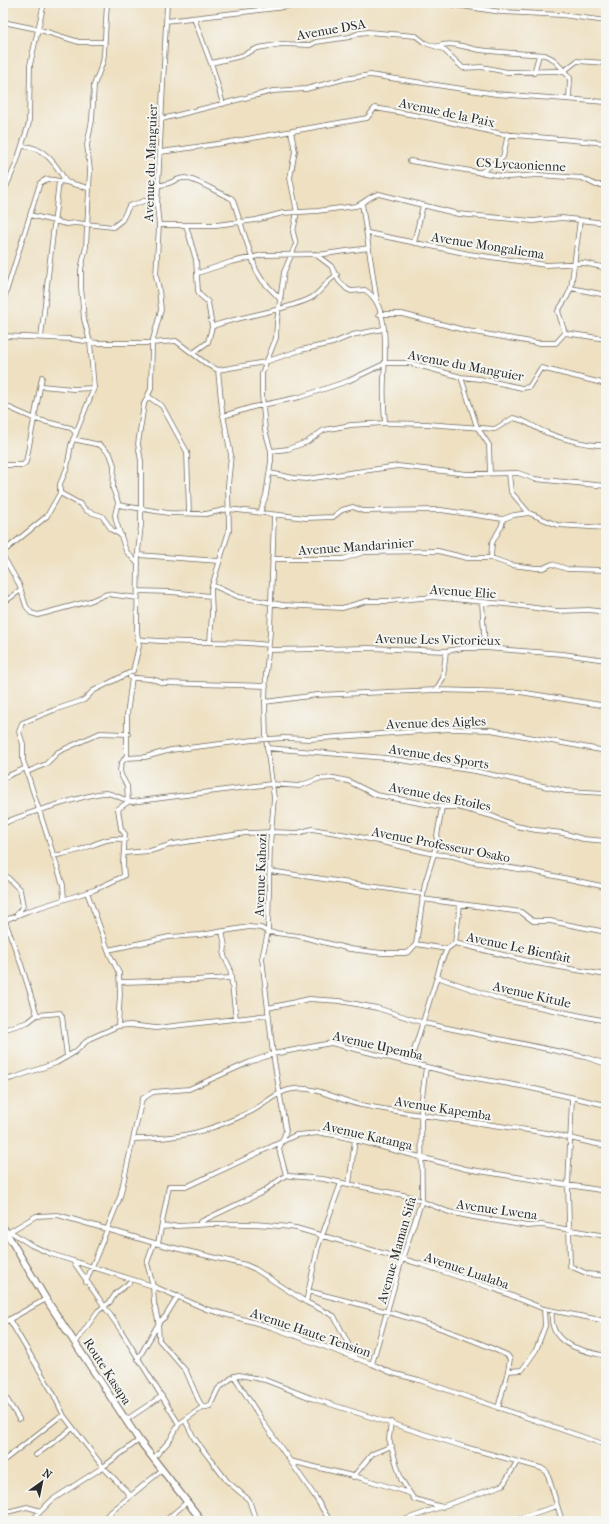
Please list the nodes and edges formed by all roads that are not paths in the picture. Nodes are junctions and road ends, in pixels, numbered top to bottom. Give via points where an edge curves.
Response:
1 (44, 3) edge
2 (107, 3) edge
3 (167, 3) edge
4 (303, 3) edge
5 (442, 3) edge
6 (194, 18) junction
7 (166, 21) junction
8 (606, 21) edge
9 (3, 22) edge
10 (38, 29) junction
11 (105, 42) junction
12 (450, 44) junction
13 (437, 46) junction
14 (539, 54) junction
15 (449, 55) junction
16 (211, 63) junction
17 (606, 63) edge
18 (534, 72) junction
19 (565, 72) junction
20 (569, 99) junction
21 (606, 102) edge
22 (223, 104) junction
23 (162, 119) junction
24 (291, 132) junction
25 (508, 134) junction
26 (606, 142) edge
27 (22, 146) junction
28 (161, 152) junction
29 (410, 161) dead end
30 (480, 173) junction
31 (3, 178) edge
32 (8, 181) junction
33 (59, 182) junction
34 (66, 182) junction
35 (158, 185) junction
36 (606, 185) edge
37 (88, 188) junction
38 (3, 194) edge
39 (157, 200) junction
40 (362, 204) junction
41 (423, 205) junction
42 (297, 212) junction
43 (30, 215) junction
44 (54, 219) junction
45 (580, 220) junction
46 (239, 222) junction
47 (87, 224) junction
48 (606, 224) edge
49 (158, 225) junction
50 (186, 225) junction
51 (368, 233) junction
52 (414, 243) junction
53 (369, 248) junction
54 (293, 254) junction
55 (315, 254) junction
56 (252, 258) junction
57 (575, 264) junction
58 (606, 268) edge
59 (198, 273) junction
60 (336, 275) junction
61 (571, 288) junction
62 (606, 295) edge
63 (281, 300) junction
64 (3, 302) edge
65 (377, 303) junction
66 (280, 308) junction
67 (380, 314) junction
68 (212, 327) junction
69 (383, 329) junction
70 (565, 333) junction
71 (3, 336) edge
72 (41, 338) junction
73 (606, 339) edge
74 (90, 342) junction
75 (152, 343) junction
76 (193, 353) junction
77 (265, 362) junction
78 (386, 363) junction
79 (218, 370) junction
80 (42, 377) dead end
81 (461, 377) junction
82 (606, 384) edge
83 (41, 386) junction
84 (94, 388) junction
85 (149, 397) junction
86 (3, 405) edge
87 (263, 406) junction
88 (223, 416) junction
89 (35, 419) junction
90 (385, 423) junction
91 (477, 427) junction
92 (76, 434) junction
93 (74, 439) junction
94 (606, 444) edge
95 (271, 451) junction
96 (3, 465) edge
97 (490, 473) junction
98 (509, 473) junction
99 (270, 474) junction
100 (606, 486) edge
101 (60, 493) junction
102 (118, 505) junction
103 (140, 508) junction
104 (228, 509) junction
105 (188, 512) junction
106 (260, 513) junction
107 (529, 513) junction
108 (274, 516) junction
109 (503, 518) junction
110 (606, 528) edge
111 (121, 535) junction
112 (3, 538) edge
113 (7, 548) junction
114 (3, 552) edge
115 (138, 555) junction
116 (3, 556) edge
117 (491, 558) junction
118 (272, 559) junction
119 (220, 561) junction
120 (138, 564) junction
121 (606, 570) edge
122 (212, 586) junction
123 (21, 590) junction
124 (138, 591) junction
125 (210, 596) junction
126 (138, 598) junction
127 (482, 602) junction
128 (3, 603) edge
129 (271, 604) junction
130 (606, 612) edge
131 (138, 639) junction
132 (210, 642) junction
133 (269, 645) junction
134 (485, 648) junction
135 (268, 650) junction
136 (446, 651) junction
137 (606, 660) edge
138 (124, 675) junction
139 (132, 677) junction
140 (266, 686) junction
141 (436, 690) junction
142 (606, 698) edge
143 (265, 702) junction
144 (128, 734) junction
145 (266, 739) junction
146 (267, 748) junction
147 (606, 751) edge
148 (126, 758) junction
149 (26, 770) junction
150 (3, 778) edge
151 (271, 784) junction
152 (606, 793) edge
153 (128, 802) junction
154 (442, 807) junction
155 (41, 811) junction
156 (3, 824) edge
157 (272, 832) junction
158 (125, 840) junction
159 (606, 840) edge
160 (124, 853) junction
161 (434, 854) junction
162 (53, 856) junction
163 (270, 871) junction
164 (3, 873) edge
165 (606, 887) edge
166 (87, 892) junction
167 (422, 897) junction
168 (64, 899) junction
169 (460, 905) junction
170 (15, 917) junction
171 (4, 921) edge
172 (222, 931) junction
173 (268, 932) junction
174 (606, 932) edge
175 (455, 943) junction
176 (416, 944) junction
177 (447, 949) junction
178 (108, 950) junction
179 (606, 975) edge
180 (437, 977) junction
181 (231, 978) junction
182 (121, 982) junction
183 (268, 1008) junction
184 (37, 1015) junction
185 (269, 1015) junction
186 (236, 1019) junction
187 (606, 1021) edge
188 (422, 1022) junction
189 (118, 1026) junction
190 (3, 1030) edge
191 (273, 1054) junction
192 (67, 1057) junction
193 (410, 1063) junction
194 (606, 1064) edge
195 (426, 1067) junction
196 (3, 1080) edge
197 (279, 1094) junction
198 (572, 1099) junction
199 (606, 1105) edge
200 (421, 1116) junction
201 (133, 1139) junction
202 (570, 1139) junction
203 (355, 1140) junction
204 (283, 1141) junction
205 (606, 1146) edge
206 (422, 1158) junction
207 (286, 1175) junction
208 (341, 1183) junction
209 (349, 1184) junction
210 (568, 1185) junction
211 (606, 1191) edge
212 (422, 1200) junction
213 (198, 1223) junction
214 (161, 1227) junction
215 (107, 1229) junction
216 (570, 1229) junction
217 (6, 1231) edge
218 (323, 1234) junction
219 (606, 1236) edge
220 (156, 1243) junction
221 (402, 1259) junction
222 (72, 1260) junction
223 (93, 1267) junction
224 (606, 1276) edge
225 (130, 1279) junction
226 (86, 1282) junction
227 (153, 1286) junction
228 (308, 1291) junction
229 (178, 1296) junction
230 (46, 1299) junction
231 (306, 1302) junction
232 (103, 1306) junction
233 (544, 1309) junction
234 (389, 1311) junction
235 (552, 1311) junction
236 (9, 1319) junction
237 (606, 1321) edge
238 (3, 1323) edge
239 (158, 1324) junction
240 (76, 1342) junction
241 (606, 1356) edge
242 (138, 1359) junction
243 (356, 1359) junction
244 (372, 1364) junction
245 (508, 1371) junction
246 (234, 1376) junction
247 (3, 1393) edge
248 (162, 1396) junction
249 (204, 1408) junction
250 (498, 1408) junction
251 (64, 1416) junction
252 (19, 1419) dead end
253 (126, 1420) junction
254 (185, 1420) junction
255 (391, 1422) junction
256 (179, 1424) junction
257 (73, 1428) junction
258 (139, 1440) junction
259 (606, 1445) edge
260 (392, 1446) junction
261 (36, 1455) dead end
262 (153, 1459) junction
263 (3, 1461) edge
264 (290, 1461) junction
265 (517, 1462) junction
266 (104, 1467) junction
267 (162, 1470) junction
268 (353, 1476) junction
269 (409, 1493) junction
270 (130, 1495) junction
271 (187, 1502) junction
272 (557, 1506) junction
273 (442, 1507) junction
274 (41, 1511) junction
275 (3, 1513) edge
276 (31, 1521) edge
277 (100, 1521) edge
278 (165, 1521) edge
279 (202, 1521) edge
280 (256, 1521) edge
281 (330, 1521) edge
282 (401, 1521) edge
283 (510, 1521) edge
284 (562, 1521) edge

1 - 10 street
2 - 11 street
3 - 7 street, Avenue du Manguier
4 - 6 street
5 - 8 street via 501,12 562,15
6 - 7 street
6 - 16 street
7 - 23 street, Avenue du Manguier
9 - 10 street
10 - 11 street via 79,42
10 - 27 street via 29,73 29,123
11 - 37 street via 103,62 96,77 92,98 92,120 87,145 90,170
12 - 13 street
12 - 14 street via 483,50
12 - 15 street
13 - 15 street, Avenue DSA
13 - 16 street, Avenue DSA via 425,43 412,35 368,32 310,45 282,44
14 - 18 street
14 - 19 street via 553,59
15 - 18 street, Avenue DSA via 463,68 482,67 507,72
16 - 22 street
17 - 19 street via 577,62
18 - 19 street, Avenue DSA
19 - 20 street via 570,78
20 - 21 street
20 - 22 street via 496,94 370,75 306,89 273,91
22 - 23 street
23 - 28 street, Avenue du Manguier
24 - 25 street, Avenue de la Paix via 368,118 374,109 380,108
24 - 28 street, Avenue de la Paix
24 - 42 street via 295,151 290,178
25 - 26 street, Avenue de la Paix
25 - 30 street via 503,157
27 - 32 street
27 - 34 street via 34,147 56,163
28 - 35 street, Avenue du Manguier
29 - 30 street, CS Lycaonienne
30 - 36 street, CS Lycaonienne via 582,178 596,185
31 - 32 street
32 - 38 street
33 - 34 street
33 - 43 street via 47,179 40,183
33 - 44 street
34 - 37 street
35 - 39 street, Avenue du Manguier
35 - 46 street via 191,178 231,198
37 - 47 street
39 - 47 street via 129,206 122,220 113,226
39 - 49 street, Avenue du Manguier
40 - 41 street via 375,194 379,194
40 - 42 street
40 - 51 street
41 - 45 street via 448,212 533,221 562,218
41 - 52 street
42 - 46 street
42 - 54 street via 293,232 296,244
43 - 44 street
43 - 64 street
44 - 47 street via 66,224
44 - 72 street
45 - 48 street
45 - 57 street
46 - 50 street via 204,226
46 - 56 street
47 - 74 street via 81,287 84,319
49 - 50 street
49 - 75 street, Avenue du Manguier via 156,276 161,310
50 - 59 street
51 - 52 street, Avenue Mongaliema
51 - 53 street
52 - 57 street, Avenue Mongaliema via 546,265
53 - 55 street
53 - 65 street
54 - 55 street
54 - 56 street
54 - 63 street via 284,272
55 - 60 street via 331,266
56 - 59 street
56 - 63 street via 262,280
57 - 58 street, Avenue Mongaliema via 584,263
57 - 61 street
59 - 68 street via 198,291 208,302
60 - 65 street via 351,291 365,290
60 - 66 street via 309,299
61 - 62 street
61 - 70 street via 558,311
63 - 66 street
65 - 67 street
66 - 68 street
66 - 77 street via 276,338
67 - 69 street
67 - 70 street via 402,314 468,331 537,343 556,343
68 - 76 street via 208,342
69 - 77 street via 352,335 333,344 302,350
69 - 78 street
70 - 73 street
71 - 72 street
72 - 74 street
74 - 75 street
74 - 84 street
75 - 76 street via 176,340
75 - 85 street, Avenue du Manguier
76 - 79 street
77 - 79 street
77 - 87 street via 262,372
78 - 81 street, Avenue du Manguier via 410,363
78 - 87 street, Avenue du Manguier via 348,381
78 - 90 street
79 - 88 street
80 - 83 street
81 - 82 street, Avenue du Manguier via 522,388 529,387 539,370 544,368
81 - 91 street
83 - 84 street
83 - 89 street
84 - 92 street
85 - 103 street, Avenue du Manguier via 144,404 138,444 141,461
85 - 105 street via 162,406 187,452
86 - 89 street
87 - 88 street, Avenue du Manguier
87 - 95 street
88 - 104 street via 231,455
89 - 92 street via 71,428
89 - 96 street via 26,462 23,465
90 - 91 street
90 - 95 street via 324,430 306,442 288,449
91 - 94 street via 495,428 508,420 518,419 557,436 593,445
91 - 97 street via 489,445
92 - 93 street
93 - 101 street via 60,484
93 - 102 street via 100,445 108,450 113,459 112,482
95 - 99 street
97 - 98 street
97 - 99 street via 467,474 398,466 307,479
98 - 100 street
98 - 107 street via 511,492
99 - 106 street
101 - 111 street via 87,511 102,516 112,530
101 - 113 street via 47,516
102 - 103 street
102 - 111 street via 115,515
103 - 105 street
103 - 115 street, Avenue du Manguier via 142,525
104 - 105 street via 206,514
104 - 106 street
104 - 119 street via 228,537
106 - 108 street
107 - 109 street
107 - 110 street via 557,525
108 - 109 street via 333,517 342,510 353,507 363,511 447,511
108 - 118 street, Avenue Kahozi
109 - 117 street via 492,543
111 - 120 street via 126,551
112 - 113 street
113 - 114 street
115 - 119 street
115 - 120 street, Avenue du Manguier
116 - 123 street
117 - 118 street, Avenue Mandarinier via 467,558 438,551 364,552 343,559
117 - 121 street, Avenue Mandarinier via 511,565 536,568 552,564 567,569
118 - 129 street, Avenue Kahozi
119 - 122 street
120 - 124 street, Avenue du Manguier
122 - 125 street
122 - 129 street, Avenue Elie via 239,597
123 - 126 street via 29,610 38,615 106,594
123 - 128 street
124 - 125 street
124 - 126 street, Avenue du Manguier
125 - 132 street
126 - 131 street, Avenue du Manguier
127 - 129 street, Avenue Elie via 424,597 367,601 342,608
127 - 130 street, Avenue Elie via 557,611
127 - 134 street
129 - 133 street, Avenue Kahozi
131 - 132 street
131 - 138 street, Avenue du Manguier via 136,668
132 - 133 street via 234,641
133 - 135 street, Avenue Kahozi
134 - 136 street, Avenue Les Victorieux
134 - 137 street, Avenue Les Victorieux
135 - 136 street, Avenue Les Victorieux via 377,648
135 - 140 street, Avenue Kahozi
136 - 141 street via 443,678
138 - 139 street
138 - 149 street via 93,691 84,700 22,723 19,732 24,744
139 - 140 street via 150,677 162,683
139 - 144 street via 127,715
140 - 143 street, Avenue Kahozi
141 - 142 street via 520,692 601,705
141 - 143 street via 317,695
143 - 145 street, Avenue Kahozi
144 - 148 street
144 - 149 street via 100,732 58,752 42,766
145 - 146 street, Avenue Kahozi
145 - 147 street, Avenue des Aigles via 310,739 450,729 492,730
145 - 148 street, Avenue des Aigles
146 - 151 street, Avenue Kahozi
146 - 152 street, Avenue des Sports via 386,758 475,771 566,791
148 - 153 street via 120,770 127,786
149 - 150 street
149 - 155 street
151 - 153 street, Avenue des Etoiles
151 - 154 street, Avenue des Etoiles via 299,786 318,779 334,778 348,781 376,795
151 - 157 street, Avenue Kahozi via 274,798
153 - 155 street via 120,796 99,793
153 - 158 street via 118,809
154 - 159 street, Avenue des Etoiles via 469,810 516,826 563,833 583,839
154 - 161 street
155 - 156 street
155 - 162 street
157 - 160 street, Avenue Professeur Osako via 206,838 150,851
157 - 161 street, Avenue Professeur Osako via 298,833 312,829
157 - 163 street, Avenue Kahozi
158 - 160 street
158 - 162 street via 118,838 104,841
160 - 166 street via 124,876
161 - 165 street, Avenue Professeur Osako
161 - 167 street
162 - 168 street via 63,885
163 - 167 street
163 - 173 street, Avenue Kahozi
164 - 170 street via 21,892 23,906
166 - 168 street
166 - 178 street
167 - 169 street
167 - 176 street
168 - 170 street
169 - 174 street via 521,912 533,921 550,921
169 - 175 street
170 - 171 street
171 - 184 street
172 - 173 street via 249,927 261,928
172 - 178 street via 169,937
172 - 181 street via 224,956 229,963
173 - 176 street via 298,936 350,949 389,954 409,952
173 - 183 street, Avenue Kahozi via 262,958
175 - 177 street, Avenue Le Bienfait
175 - 179 street, Avenue Le Bienfait via 536,963
176 - 177 street, Avenue Le Bienfait
177 - 180 street
178 - 182 street
180 - 187 street, Avenue Kitule via 500,999
180 - 188 street
181 - 182 street
181 - 186 street
182 - 189 street
183 - 185 street, Avenue Kahozi
183 - 188 street via 309,999 322,999 377,1008
184 - 190 street via 28,1022
184 - 192 street via 57,1012 62,1016
185 - 186 street
185 - 191 street, Avenue Kahozi
186 - 189 street via 156,1028 130,1024
188 - 193 street
188 - 194 street
189 - 192 street via 89,1039
191 - 193 street, Avenue Upemba via 331,1043
191 - 197 street, Avenue Kahozi
191 - 201 street, Avenue Upemba via 189,1089 166,1090 146,1096 140,1104
192 - 196 street
193 - 195 street, Avenue Upemba
195 - 198 street, Avenue Upemba
195 - 200 street, Avenue Maman Sifa
197 - 200 street, Avenue Kapemba via 293,1089 309,1088 341,1100
197 - 201 street, Avenue Kapemba via 239,1117 189,1136
197 - 204 street, Avenue Kahozi via 286,1130
198 - 199 street, Avenue Upemba
198 - 202 street
200 - 202 street, Avenue Kapemba via 548,1133
200 - 206 street, Avenue Maman Sifa
201 - 215 street, Avenue Upemba via 120,1197
202 - 205 street, Avenue Kapemba
202 - 210 street
203 - 204 street, Avenue Katanga via 321,1133 307,1133
203 - 206 street, Avenue Katanga
203 - 209 street
204 - 207 street, Avenue Kahozi via 279,1149
204 - 214 street, Avenue Katanga via 188,1186 169,1186
206 - 210 street, Avenue Katanga via 466,1169
206 - 212 street, Avenue Maman Sifa
207 - 208 street
207 - 213 street via 261,1193
208 - 209 street, Avenue Lwena
208 - 218 street
209 - 212 street, Avenue Lwena
210 - 211 street, Avenue Katanga
210 - 216 street
212 - 216 street, Avenue Lwena via 449,1212 474,1217 527,1226 542,1225
212 - 221 street, Avenue Maman Sifa
213 - 214 street
213 - 218 street, Avenue Lualaba via 275,1225
214 - 220 street, Avenue Katanga
215 - 217 street via 58,1215 42,1214
215 - 220 street
215 - 223 street, Avenue Upemba
216 - 219 street, Avenue Lwena
216 - 224 street via 570,1266 588,1274
217 - 222 street, Avenue Haute Tension via 37,1248
217 - 230 main road, Route Kasapa
218 - 221 street, Avenue Lualaba via 363,1249
218 - 228 street
220 - 227 street, Avenue Katanga via 147,1263
220 - 231 street via 246,1265
221 - 233 street, Avenue Lualaba via 495,1289
221 - 234 street, Avenue Maman Sifa
222 - 223 street, Avenue Haute Tension
222 - 226 street
223 - 225 street, Avenue Haute Tension
223 - 226 street, Avenue Upemba
225 - 227 street, Avenue Haute Tension
225 - 232 street via 126,1286
226 - 232 street
227 - 229 street, Avenue Haute Tension
227 - 239 street, Avenue Katanga
228 - 231 street
228 - 234 street
229 - 239 street
229 - 243 street, Avenue Haute Tension via 206,1309 270,1327
230 - 236 street
230 - 240 main road, Route Kasapa
231 - 243 street via 336,1317
232 - 240 street
232 - 242 street
233 - 235 street, Avenue Lualaba
233 - 245 street via 545,1326 536,1350 522,1370
234 - 244 street, Avenue Maman Sifa
234 - 245 street via 458,1334 507,1355 510,1359
235 - 237 street, Avenue Lualaba
235 - 241 street via 552,1323 560,1340 586,1352
236 - 238 street
236 - 251 street via 54,1393
239 - 242 street
239 - 249 street, Avenue Katanga via 158,1337 161,1343 186,1371
240 - 253 main road, Route Kasapa
242 - 248 street
243 - 244 street, Avenue Haute Tension
244 - 250 street, Avenue Haute Tension via 392,1374 419,1380
245 - 250 street
246 - 249 street via 218,1389 210,1406
246 - 255 street via 270,1381 311,1398
246 - 264 street
247 - 252 street
248 - 253 street
248 - 256 street
249 - 254 street
250 - 259 street, Avenue Haute Tension
251 - 257 street
251 - 263 street
253 - 258 main road, Route Kasapa
254 - 256 street
254 - 280 street via 194,1438 227,1481 249,1500
255 - 260 street via 389,1431
255 - 265 street
256 - 262 street via 170,1440
257 - 261 street
257 - 266 street
258 - 262 main road, Route Kasapa
258 - 266 street
260 - 268 street via 372,1454
260 - 269 street via 401,1479
262 - 267 main road, Route Kasapa
264 - 268 street
264 - 281 street
265 - 272 street via 547,1472
265 - 273 street via 503,1485
266 - 270 street
266 - 274 street via 52,1500
267 - 270 street
267 - 271 main road, Route Kasapa
268 - 269 street
269 - 273 street via 416,1500
270 - 277 street
271 - 278 street
271 - 279 main road, Route Kasapa
272 - 283 street
272 - 284 street
273 - 282 street
274 - 275 street via 27,1507
274 - 276 street

